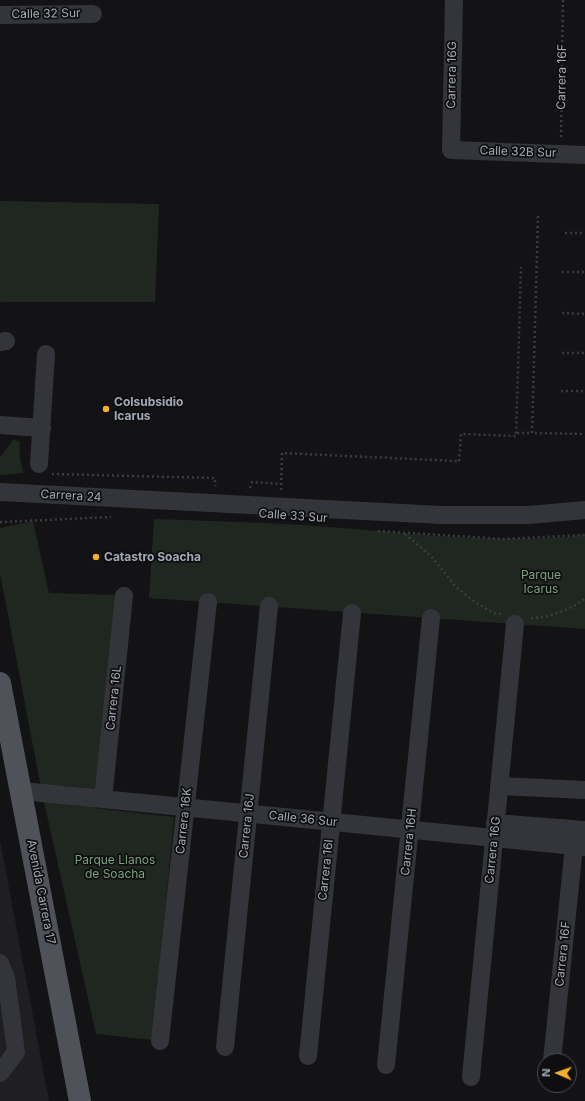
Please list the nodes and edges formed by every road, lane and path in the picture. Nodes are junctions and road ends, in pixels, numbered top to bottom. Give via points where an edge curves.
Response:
1 (454, 0) edge
2 (563, 0) edge
3 (93, 14) dead end
4 (0, 15) edge
5 (450, 150) joint
6 (560, 154) junction
7 (585, 155) edge
8 (538, 216) dead end
9 (565, 233) dead end
10 (585, 233) edge
11 (521, 267) dead end
12 (562, 272) dead end
13 (585, 272) edge
14 (562, 313) dead end
15 (585, 314) edge
16 (562, 353) dead end
17 (585, 353) edge
18 (46, 354) dead end
19 (561, 391) dead end
20 (585, 392) edge
21 (0, 425) edge
22 (42, 428) junction
23 (517, 433) junction
24 (532, 433) junction
25 (585, 434) edge
26 (43, 468) joint
27 (281, 484) junction
28 (215, 490) dead end
29 (249, 490) dead end
30 (0, 492) edge
31 (281, 494) dead end
32 (585, 510) edge
33 (116, 517) dead end
34 (0, 522) edge
35 (373, 531) dead end
36 (405, 534) junction
37 (585, 535) edge
38 (124, 596) dead end
39 (585, 598) edge
40 (208, 602) dead end
41 (268, 606) dead end
42 (352, 613) dead end
43 (431, 618) dead end
44 (517, 619) junction
45 (0, 683) edge
46 (499, 786) junction
47 (585, 790) edge
48 (22, 791) junction
49 (103, 799) junction
50 (185, 807) junction
51 (248, 813) junction
52 (331, 822) junction
53 (410, 830) junction
54 (585, 830) edge
55 (495, 831) junction
56 (580, 847) edge
57 (0, 963) edge
58 (160, 1041) dead end
59 (225, 1047) dead end
60 (553, 1053) edge
61 (308, 1056) dead end
62 (386, 1066) dead end
63 (0, 1073) edge
64 (471, 1077) dead end
65 (80, 1101) edge

1 - 5 street, Carrera 16G
2 - 6 path, Carrera 16F
3 - 4 street, Calle 32 Sur
5 - 6 street, Calle 32B Sur
6 - 7 street, Calle 32B Sur
8 - 24 path
9 - 10 path
11 - 23 path
12 - 13 path
14 - 15 path
16 - 17 path
18 - 22 street
19 - 20 path
21 - 22 street
22 - 26 street
23 - 24 path
23 - 27 path via 516,436 461,434 459,462 282,453
24 - 25 path
26 - 28 path via 215,478
27 - 29 path via 252,482
27 - 31 path
30 - 32 street, Carrera 24 via 440,515 529,515
33 - 34 path
35 - 36 path
36 - 37 path via 504,540
36 - 44 path via 431,556 456,587 472,600 493,612
38 - 49 street, Carrera 16L
39 - 44 path via 562,611 537,618
40 - 50 street, Carrera 16K
41 - 51 street, Carrera 16J
42 - 52 street, Carrera 16I
43 - 53 street, Carrera 16H
44 - 46 street, Carrera 16G
45 - 48 main road, Avenida Carrera 17
46 - 47 street
46 - 55 street, Carrera 16G
48 - 49 street, Calle 36 Sur
48 - 65 main road, Avenida Carrera 17
49 - 50 street, Calle 36 Sur
50 - 51 street, Calle 36 Sur
50 - 58 street, Carrera 16K
51 - 52 street, Calle 36 Sur
51 - 59 street, Carrera 16J
52 - 53 street, Calle 36 Sur
52 - 61 street, Carrera 16I
53 - 55 street, Calle 36 Sur
53 - 62 street, Carrera 16H
54 - 55 street
55 - 56 street, Calle 36 Sur
55 - 64 street, Carrera 16G
56 - 60 street, Carrera 16F
57 - 63 street via 6,978 16,1052

